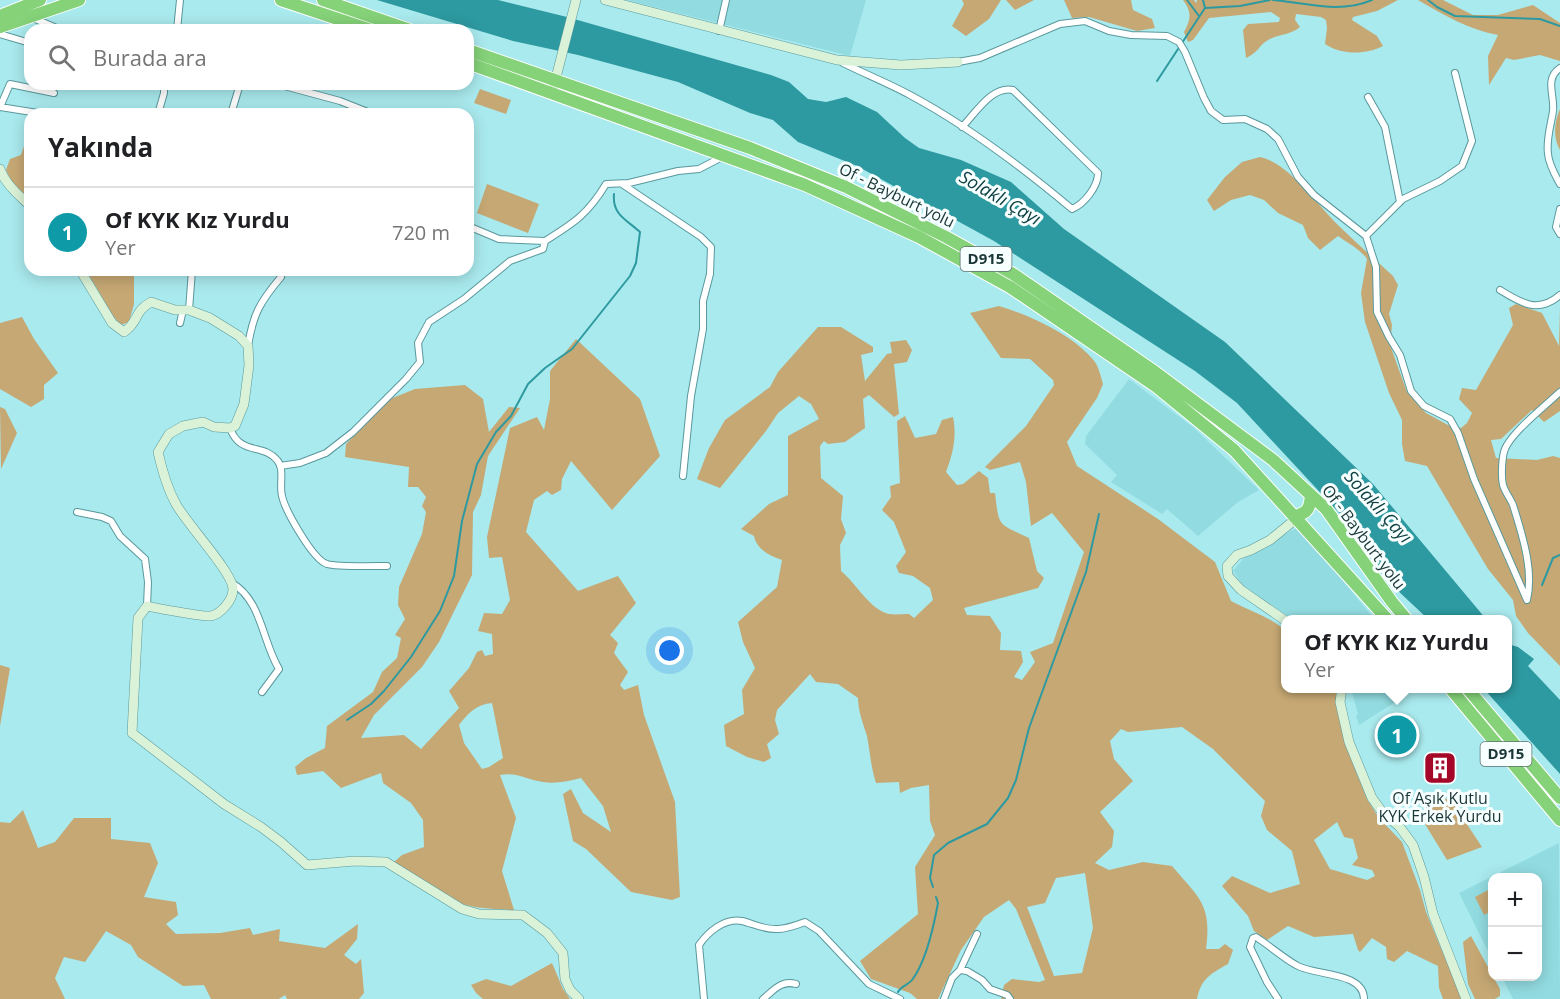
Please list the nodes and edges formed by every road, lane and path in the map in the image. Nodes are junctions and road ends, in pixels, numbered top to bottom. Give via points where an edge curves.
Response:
1 (78, 0) edge
2 (180, 0) edge
3 (281, 0) edge
4 (323, 0) edge
5 (605, 0) edge
6 (726, 0) edge
7 (575, 4) edge
8 (44, 5) edge
9 (21, 7) junction
10 (0, 8) edge
11 (0, 16) edge
12 (33, 18) junction
13 (47, 24) edge
14 (178, 24) edge
15 (353, 24) edge
16 (393, 24) edge
17 (0, 27) edge
18 (719, 31) junction
19 (0, 34) edge
20 (24, 41) edge
21 (474, 52) edge
22 (837, 60) junction
23 (958, 62) joint
24 (474, 65) edge
25 (1560, 68) edge
26 (1455, 73) dead end
27 (556, 77) junction
28 (24, 87) edge
29 (39, 90) edge
30 (164, 90) edge
31 (238, 90) edge
32 (299, 90) edge
33 (54, 93) dead end
34 (552, 93) junction
35 (1368, 97) dead end
36 (0, 107) edge
37 (160, 108) edge
38 (233, 108) edge
39 (358, 108) edge
40 (24, 111) edge
41 (962, 127) junction
42 (724, 156) junction
43 (0, 169) edge
44 (621, 183) junction
45 (1560, 184) edge
46 (24, 200) edge
47 (1400, 202) junction
48 (1560, 208) edge
49 (474, 229) edge
50 (1560, 234) edge
51 (1366, 236) junction
52 (545, 241) junction
53 (84, 276) edge
54 (191, 276) edge
55 (281, 277) dead end
56 (1500, 290) dead end
57 (1560, 295) edge
58 (186, 310) junction
59 (180, 323) dead end
60 (248, 346) junction
61 (1560, 392) edge
62 (230, 428) junction
63 (280, 466) junction
64 (682, 476) dead end
65 (1298, 483) junction
66 (1311, 495) junction
67 (1280, 500) junction
68 (76, 512) dead end
69 (1296, 517) junction
70 (387, 566) dead end
71 (231, 583) junction
72 (147, 606) junction
73 (1384, 615) edge
74 (1403, 615) edge
75 (1281, 618) edge
76 (262, 692) dead end
77 (1341, 693) edge
78 (1454, 693) edge
79 (1471, 693) edge
80 (1560, 798) edge
81 (1560, 820) edge
82 (978, 934) dead end
83 (960, 970) junction
84 (796, 984) dead end
85 (579, 999) edge
86 (704, 999) edge
87 (764, 999) edge
88 (900, 999) edge
89 (944, 999) edge
90 (1010, 999) edge
91 (1278, 999) edge
92 (1364, 999) edge
93 (1466, 999) edge

1 - 8 highway
2 - 14 street
3 - 15 highway
4 - 16 highway
5 - 18 street
6 - 18 street
7 - 27 street
8 - 9 highway
8 - 12 highway
8 - 17 highway
9 - 10 highway
9 - 11 highway
12 - 13 street
12 - 19 highway
18 - 22 street
19 - 20 street
21 - 27 highway, Of - Bayburt yolu / D915
22 - 23 street via 901,65
22 - 41 street via 911,95
23 - 51 street via 980,58 1060,24 1085,21 1109,31 1167,36 1179,42 1185,52 1211,111 1223,120 1245,119 1267,129 1278,139 1298,177 1314,195
24 - 34 highway, Of - Bayburt yolu / D915
25 - 45 street via 1552,76 1550,86 1554,109 1548,154
26 - 47 street via 1472,141 1462,166
27 - 34 street
27 - 65 highway, Of - Bayburt yolu / D915 via 846,187 946,237 1013,274 1136,359 1273,460
28 - 36 street via 10,84
29 - 33 street
30 - 37 street
31 - 38 street
32 - 39 street
34 - 42 highway, Of - Bayburt yolu / D915
35 - 47 street via 1385,127
36 - 40 street
41 - 41 street via 1023,168 1072,209 1081,205 1098,180 1098,173 1012,90 1005,88 994,93
42 - 44 street via 699,169
42 - 67 highway, Of - Bayburt yolu / D915 via 805,185 919,237 1010,287 1157,387 1234,450
43 - 46 street
44 - 52 street via 606,184 581,218
44 - 64 street via 711,247
47 - 51 street
48 - 50 street via 1556,227
49 - 52 street via 499,239
51 - 61 street via 1376,267 1377,312 1400,355 1411,391 1424,406 1450,419 1458,433 1527,600 1530,575 1512,503 1503,485 1504,451 1527,421
52 - 63 street via 543,249 510,261 429,322 418,343 420,362 353,432 326,453
53 - 58 street via 112,323 124,332 133,326 140,309 151,302
54 - 58 street
55 - 60 street via 259,304
56 - 57 street via 1521,303 1538,306
58 - 59 street
58 - 60 street via 210,318
60 - 62 street via 244,404 235,426
62 - 63 street via 241,445 270,454
62 - 71 street via 214,428 204,422 183,426 169,434 158,452 176,505
63 - 70 street via 285,505 316,557 326,564
65 - 66 highway, Of - Bayburt yolu / D915
65 - 67 highway via 1284,490
66 - 69 highway via 1310,507
66 - 74 highway, Of - Bayburt yolu / D915 via 1326,509
67 - 69 highway, Of - Bayburt yolu / D915
68 - 72 street via 111,521 120,536 145,559
69 - 73 highway, Of - Bayburt yolu / D915
69 - 75 street via 1270,540 1238,555 1227,566 1228,576 1240,590
71 - 72 street via 230,600 210,617
71 - 76 street via 242,589 254,606 279,669
72 - 85 street via 138,618 132,733 224,804 261,826 307,865 386,862 462,909 479,914 523,915 547,933 563,953 565,979
77 - 93 street via 1349,742 1372,798 1413,845 1433,914
78 - 81 highway, D915
79 - 80 highway, D915
82 - 83 street
83 - 89 street via 952,978
83 - 90 street
84 - 87 street via 777,986
86 - 88 street via 699,945 707,933 724,923 740,921 777,929 805,922 819,931 868,984
91 - 92 street via 1250,947 1253,938 1297,967 1352,981 1360,987

